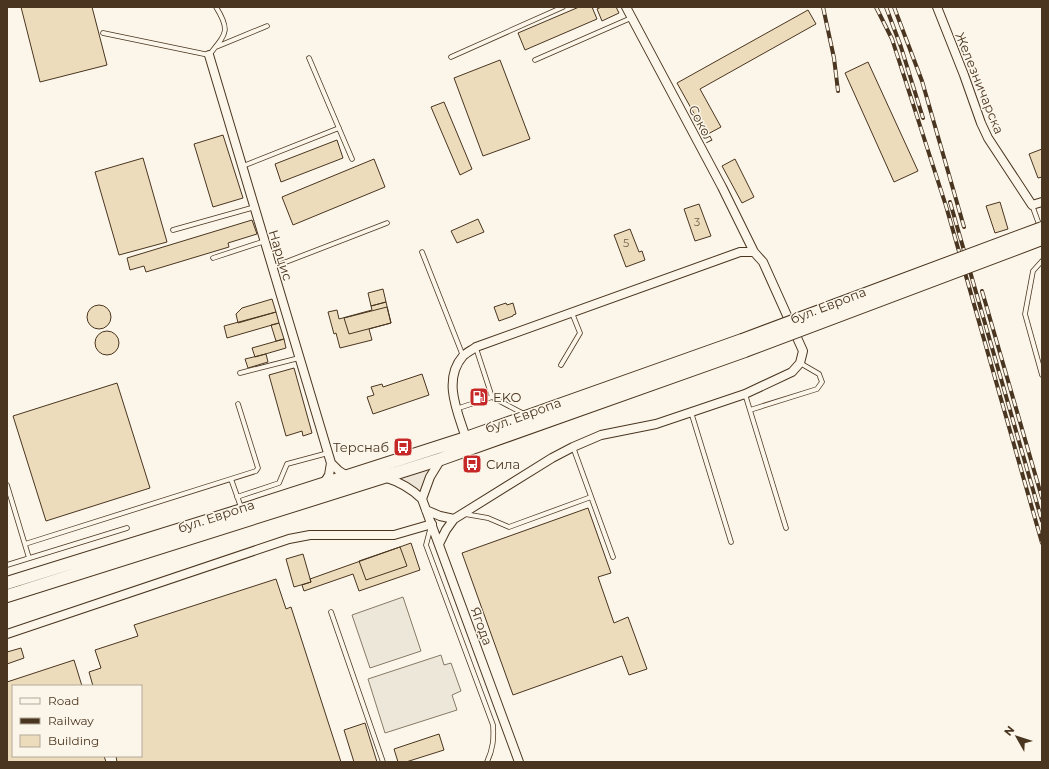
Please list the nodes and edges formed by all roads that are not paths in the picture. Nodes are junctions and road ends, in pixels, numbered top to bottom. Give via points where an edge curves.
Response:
1 (216, 7) edge
2 (563, 7) edge
3 (626, 7) edge
4 (937, 7) edge
5 (632, 18) junction
6 (267, 26) dead end
7 (103, 33) dead end
8 (215, 48) junction
9 (210, 55) junction
10 (451, 56) dead end
11 (309, 58) dead end
12 (535, 60) dead end
13 (339, 128) junction
14 (352, 159) dead end
15 (242, 166) junction
16 (1042, 202) edge
17 (1032, 205) junction
18 (254, 207) junction
19 (387, 223) dead end
20 (1042, 228) edge
21 (173, 230) dead end
22 (1042, 233) edge
23 (1042, 239) edge
24 (265, 241) junction
25 (422, 252) dead end
26 (754, 252) junction
27 (213, 258) dead end
28 (1042, 261) edge
29 (272, 267) junction
30 (572, 313) junction
31 (743, 345) junction
32 (476, 347) junction
33 (463, 356) junction
34 (300, 358) junction
35 (800, 363) junction
36 (561, 365) dead end
37 (240, 374) dead end
38 (1042, 375) edge
39 (745, 394) junction
40 (492, 397) junction
41 (238, 404) dead end
42 (456, 409) junction
43 (750, 410) junction
44 (691, 412) junction
45 (528, 416) junction
46 (466, 438) junction
47 (573, 447) junction
48 (328, 453) junction
49 (441, 459) junction
50 (331, 463) junction
51 (348, 476) junction
52 (384, 477) junction
53 (230, 479) junction
54 (324, 483) junction
55 (7, 485) edge
56 (237, 497) junction
57 (591, 497) junction
58 (422, 500) junction
59 (242, 510) junction
60 (426, 510) junction
61 (462, 514) junction
62 (454, 518) junction
63 (432, 524) junction
64 (127, 528) dead end
65 (786, 528) dead end
66 (731, 542) dead end
67 (25, 544) junction
68 (439, 544) junction
69 (612, 557) dead end
70 (29, 558) junction
71 (7, 566) edge
72 (7, 583) edge
73 (7, 596) edge
74 (331, 612) dead end
75 (7, 634) edge
76 (383, 762) edge
77 (487, 762) edge
78 (519, 762) edge

1 - 8 lane via 226,30
2 - 10 lane
3 - 5 street, Сокол
4 - 17 street, Железничарска via 988,138
5 - 12 lane
5 - 26 street, Сокол
6 - 8 lane
7 - 9 lane
8 - 9 lane
9 - 15 street, Нарцис
11 - 13 lane
13 - 14 lane
13 - 15 lane
15 - 18 street, Нарцис
16 - 17 street
17 - 22 lane
18 - 21 lane
18 - 24 street, Нарцис
19 - 29 lane
20 - 31 main road, бул. Европа, bridge
23 - 31 main road, бул. Европа, bridge
24 - 27 lane
24 - 29 street, Нарцис
25 - 33 lane
26 - 30 street via 740,252
26 - 35 street, Сокол via 763,262 803,351
28 - 38 lane via 1033,271 1025,314
29 - 34 street, Нарцис
30 - 32 street
30 - 36 lane via 580,333
31 - 45 main road, бул. Европа
31 - 49 main road, бул. Европа
32 - 33 street
32 - 40 lane
33 - 42 street via 454,371 451,387
34 - 37 lane
34 - 48 street, Нарцис
35 - 39 street via 792,372
35 - 43 lane via 819,374 822,382 817,389
39 - 43 lane
39 - 44 street
40 - 42 lane
40 - 45 lane
41 - 53 lane via 258,468 256,471
42 - 46 street
43 - 65 lane
44 - 47 street via 656,424 601,436
44 - 66 lane
45 - 46 main road, бул. Европа
46 - 51 main road, бул. Европа
47 - 57 lane
47 - 61 street
48 - 50 street, Нарцис
48 - 56 lane via 286,464 279,483
49 - 52 main road, бул. Европа
49 - 58 street via 430,477
50 - 51 street via 338,471
50 - 54 street via 329,475
51 - 54 main road, бул. Европа
52 - 58 street via 401,483
52 - 73 main road, бул. Европа
53 - 56 lane
53 - 67 lane
54 - 59 main road, бул. Европа
55 - 67 lane
56 - 59 lane
57 - 61 lane via 509,526 488,518
57 - 69 lane
58 - 60 street, Ягода
59 - 72 main road, бул. Европа
60 - 62 street
60 - 63 street, Ягода
61 - 62 street
62 - 68 street
63 - 68 street, Ягода
63 - 75 street via 394,535 310,535 289,539
63 - 77 lane via 426,545 493,725 494,742
64 - 70 lane
67 - 70 lane
68 - 78 street, Ягода
70 - 71 lane
74 - 76 lane

